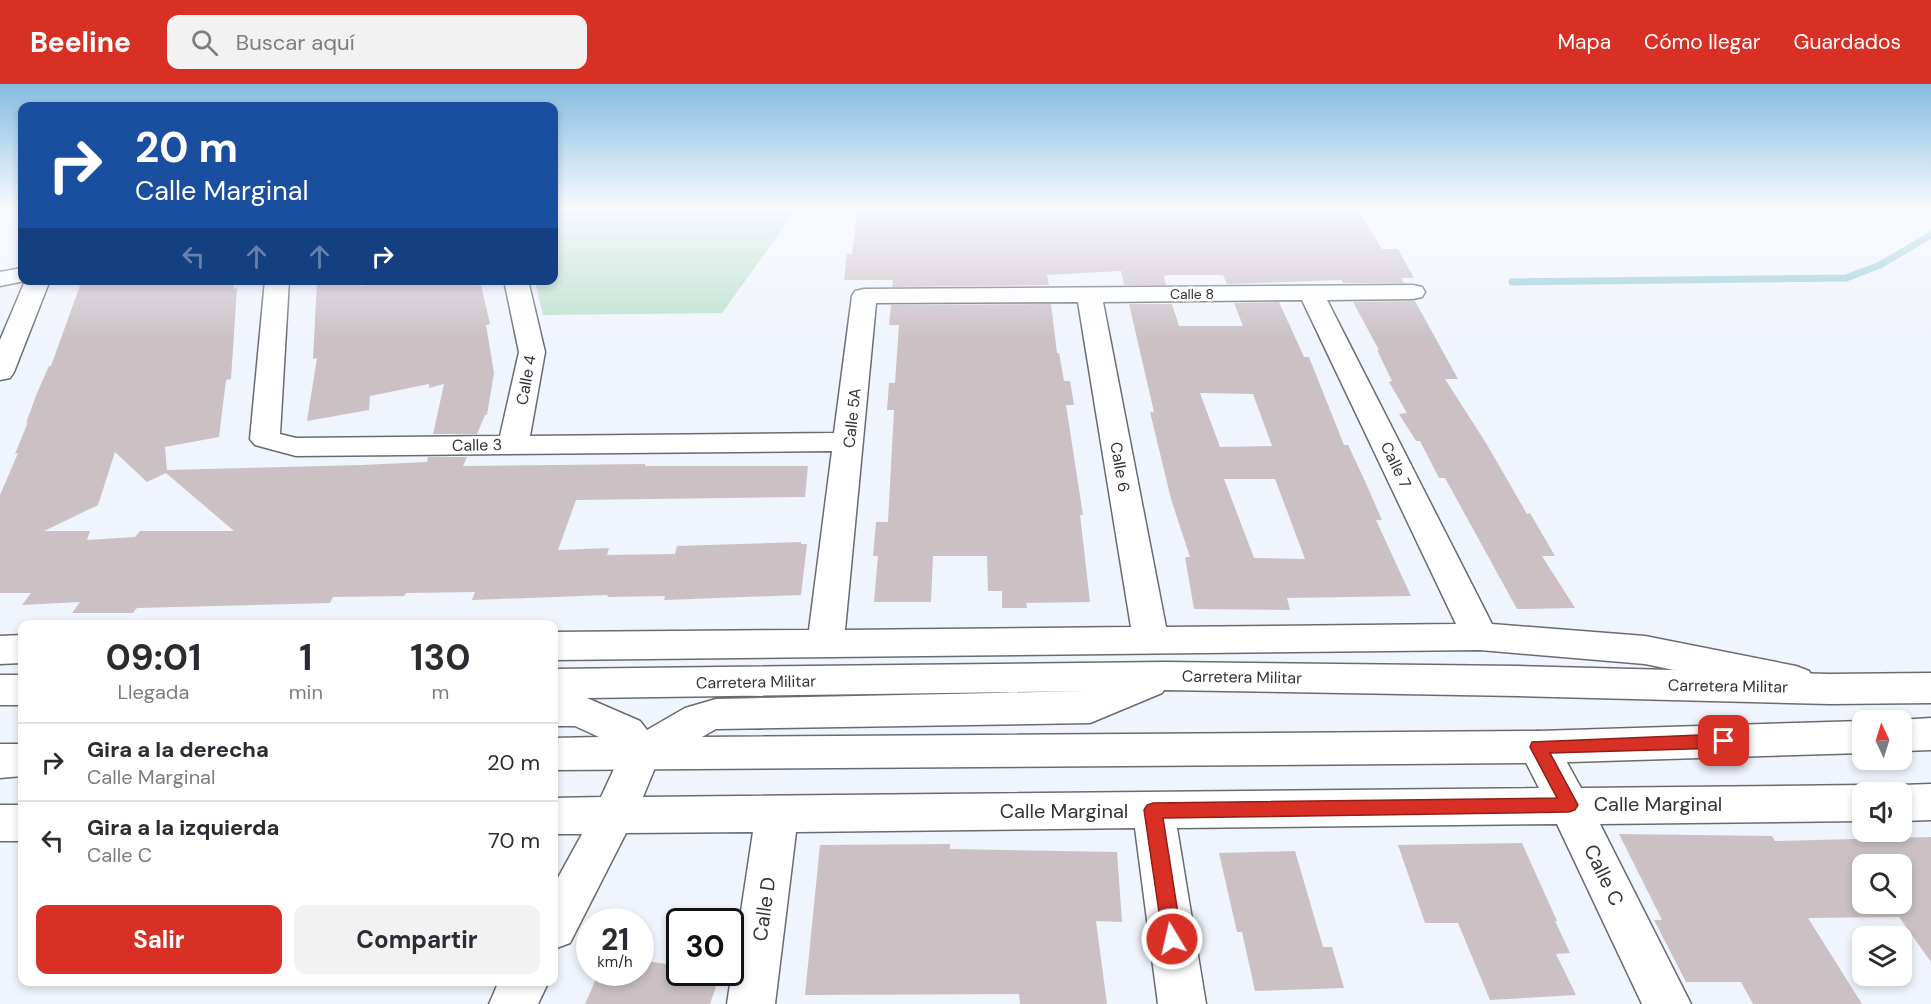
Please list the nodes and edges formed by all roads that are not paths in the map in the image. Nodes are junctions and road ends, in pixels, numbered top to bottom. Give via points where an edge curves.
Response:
1 (18, 277) edge
2 (0, 279) edge
3 (37, 285) edge
4 (277, 285) edge
5 (517, 285) edge
6 (1413, 292) dead end
7 (1311, 293) junction
8 (1089, 294) junction
9 (970, 295) joint
10 (0, 372) edge
11 (849, 442) junction
12 (513, 444) junction
13 (1480, 637) junction
14 (1151, 641) junction
15 (825, 645) junction
16 (558, 646) edge
17 (0, 650) edge
18 (18, 650) edge
19 (1166, 676) junction
20 (558, 684) edge
21 (1931, 688) edge
22 (1830, 689) junction
23 (0, 690) edge
24 (18, 690) edge
25 (558, 711) edge
26 (1931, 734) edge
27 (1912, 735) edge
28 (1852, 737) edge
29 (1538, 747) junction
30 (641, 753) junction
31 (558, 754) edge
32 (0, 760) edge
33 (18, 760) edge
34 (1912, 802) edge
35 (1931, 802) edge
36 (1852, 803) edge
37 (1569, 805) junction
38 (1153, 810) junction
39 (777, 813) junction
40 (614, 815) junction
41 (558, 816) edge
42 (0, 823) edge
43 (18, 823) edge
44 (558, 920) edge
45 (522, 986) edge
46 (513, 1004) edge
47 (751, 1004) edge
48 (1182, 1004) edge
49 (1667, 1004) edge

1 - 2 street
3 - 10 street
4 - 12 street, Calle 3 via 265,439 296,447
5 - 12 street, Calle 4 via 532,352
6 - 7 street, Calle 8
7 - 8 street, Calle 8
7 - 13 street, Calle 7
8 - 9 street, Calle 8
8 - 14 street, Calle 6
9 - 11 street, Calle 5A via 864,296
11 - 12 street, Calle 3
11 - 15 street, Calle 5A
13 - 14 street
13 - 22 street via 1645,650
14 - 15 street
15 - 16 street
17 - 18 street
19 - 20 street, Carretera Militar
19 - 22 street, Carretera Militar
19 - 30 street via 1090,708 716,714 699,718
21 - 22 street, Carretera Militar
23 - 24 street
25 - 30 street via 579,711 626,732
26 - 27 street
28 - 29 street
29 - 30 street
29 - 37 street, Calle C
30 - 31 street
30 - 40 street
32 - 33 street
34 - 35 street
36 - 37 street, Calle Marginal
37 - 38 street, Calle Marginal
37 - 49 street, Calle C
38 - 39 street, Calle Marginal
38 - 48 street
39 - 40 street, Calle Marginal
39 - 47 street, Calle D
40 - 41 street, Calle Marginal
40 - 44 street
42 - 43 street
45 - 46 street

